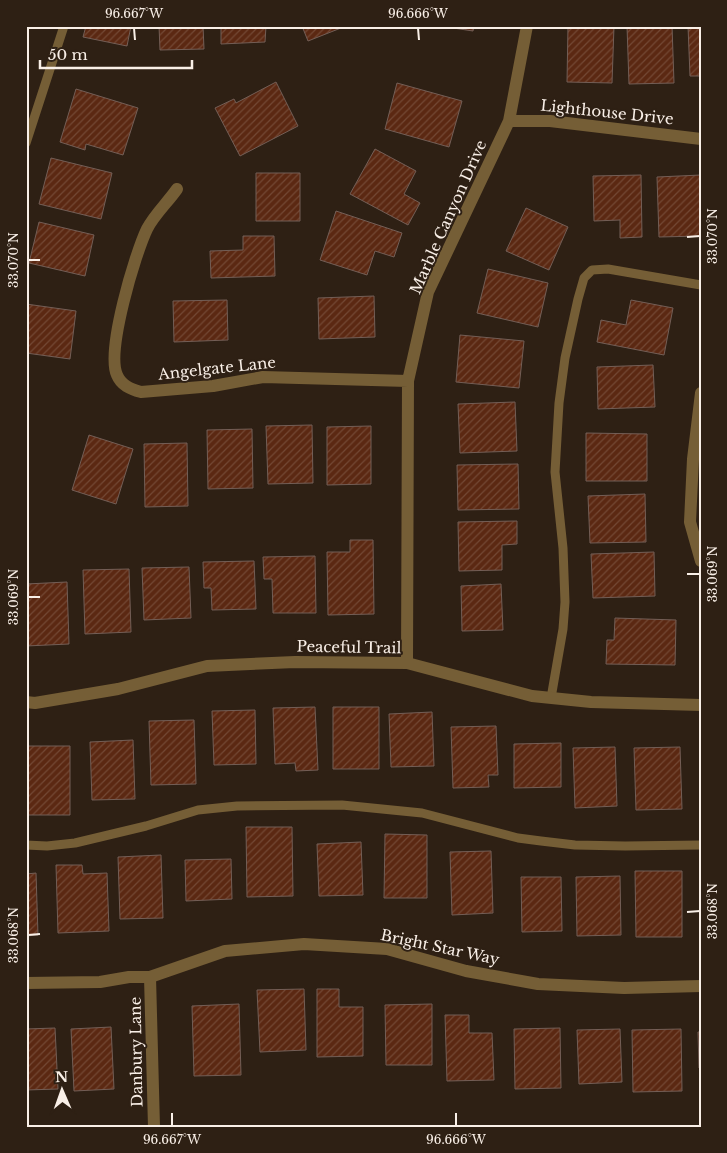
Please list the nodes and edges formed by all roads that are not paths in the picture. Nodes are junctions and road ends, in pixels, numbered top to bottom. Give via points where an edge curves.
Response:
1 (64, 26) edge
2 (527, 26) edge
3 (510, 121) junction
4 (701, 139) edge
5 (26, 143) edge
6 (177, 189) dead end
7 (701, 284) edge
8 (408, 381) junction
9 (701, 392) edge
10 (701, 561) edge
11 (406, 663) junction
12 (552, 698) junction
13 (26, 702) edge
14 (701, 705) edge
15 (26, 845) edge
16 (701, 845) edge
17 (150, 977) junction
18 (26, 983) edge
19 (701, 986) edge
20 (154, 1127) edge

1 - 5 lane
2 - 3 street, Marble Canyon Drive
3 - 4 street, Lighthouse Drive via 550,121
3 - 8 street, Marble Canyon Drive via 428,292
6 - 8 street, Angelgate Lane via 148,228 130,278 118,329 114,366 123,384 141,392 186,390 263,377
7 - 12 lane via 608,269 592,270 584,278 565,358 559,403 555,472 565,602
8 - 11 street, Marble Canyon Drive
9 - 10 street via 690,522
11 - 12 street, Peaceful Trail via 532,696
11 - 13 street, Peaceful Trail via 295,662 207,666 118,689
12 - 14 street, Peaceful Trail
15 - 16 lane via 75,843 198,810 237,806 342,805 422,813 518,838 575,845
17 - 18 street, Bright Star Way via 100,982
17 - 19 street, Bright Star Way via 225,951 304,944 387,949 466,971 538,984 624,988
17 - 20 street, Danbury Lane

